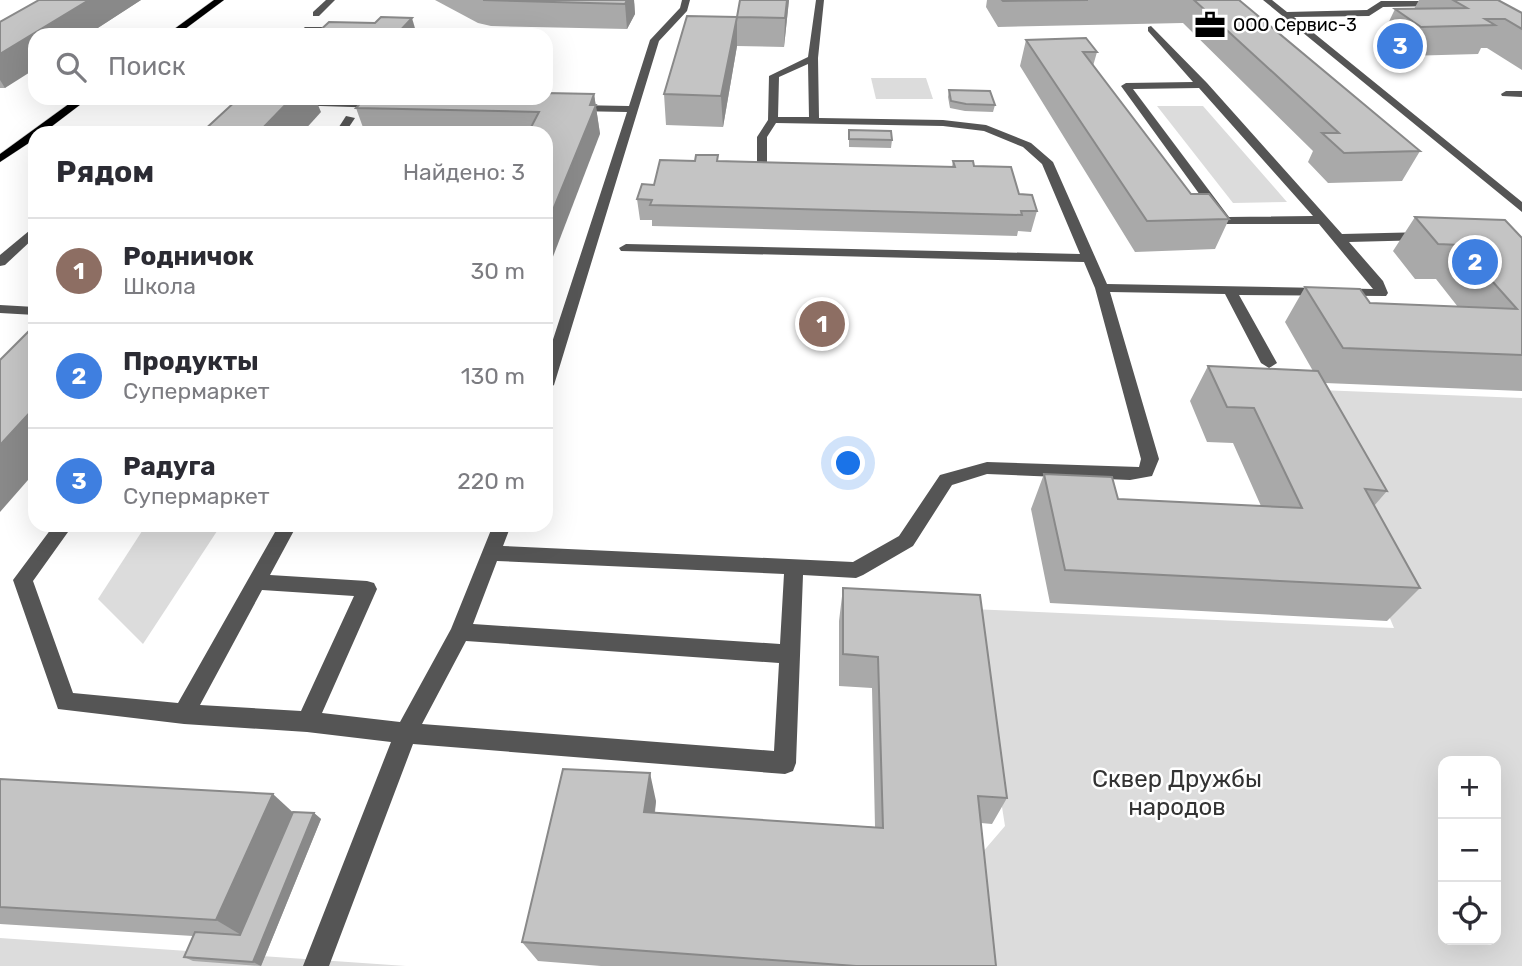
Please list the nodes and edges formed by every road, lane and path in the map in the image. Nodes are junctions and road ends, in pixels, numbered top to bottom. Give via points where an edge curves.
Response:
1 (220, 0) edge
2 (331, 0) edge
3 (687, 0) edge
4 (820, 0) edge
5 (1267, 0) edge
6 (1451, 3) dead end
7 (316, 14) dead end
8 (1285, 15) junction
9 (181, 28) edge
10 (1150, 29) dead end
11 (813, 58) junction
12 (1203, 85) junction
13 (1506, 94) dead end
14 (1522, 94) edge
15 (75, 105) edge
16 (568, 108) edge
17 (634, 108) junction
18 (351, 118) dead end
19 (774, 120) junction
20 (814, 121) junction
21 (47, 126) edge
22 (345, 126) edge
23 (28, 140) edge
24 (0, 159) edge
25 (787, 171) edge
26 (1522, 208) edge
27 (1322, 220) junction
28 (28, 236) edge
29 (1434, 236) edge
30 (1339, 238) junction
31 (626, 248) dead end
32 (1090, 258) junction
33 (0, 262) edge
34 (1102, 288) junction
35 (1230, 291) junction
36 (0, 309) edge
37 (28, 311) edge
38 (553, 363) edge
39 (1269, 363) dead end
40 (59, 532) edge
41 (284, 532) edge
42 (500, 532) edge
43 (493, 553) junction
44 (794, 567) junction
45 (258, 582) junction
46 (460, 632) junction
47 (788, 654) junction
48 (184, 714) junction
49 (307, 722) junction
50 (405, 733) junction
51 (316, 966) edge

1 - 9 main road
2 - 7 street
3 - 17 street via 656,40
4 - 11 street
5 - 8 street
6 - 8 street via 1381,4 1369,13
8 - 26 street
10 - 12 street
11 - 19 street via 774,76
11 - 20 street
12 - 27 street
12 - 27 street via 1126,86 1225,221
13 - 14 street
15 - 21 main road
16 - 17 street
17 - 38 street
18 - 22 street
19 - 20 street
19 - 25 street via 762,137 761,170
20 - 32 street via 943,123 986,128 1027,145 1047,162
23 - 24 main road
27 - 30 street
28 - 33 street
29 - 30 street
30 - 35 street via 1381,293
31 - 32 street
32 - 34 street
34 - 35 street
34 - 44 street via 1150,458 1146,472 987,468 946,480 906,541 856,570
35 - 39 street
36 - 37 street
40 - 48 street via 23,580 66,702
41 - 45 street
42 - 43 street
43 - 44 street
43 - 46 street
44 - 47 street
45 - 48 street
45 - 49 street via 367,589
46 - 47 street
46 - 50 street
47 - 50 street via 785,763
48 - 49 street
49 - 50 street
50 - 51 street

